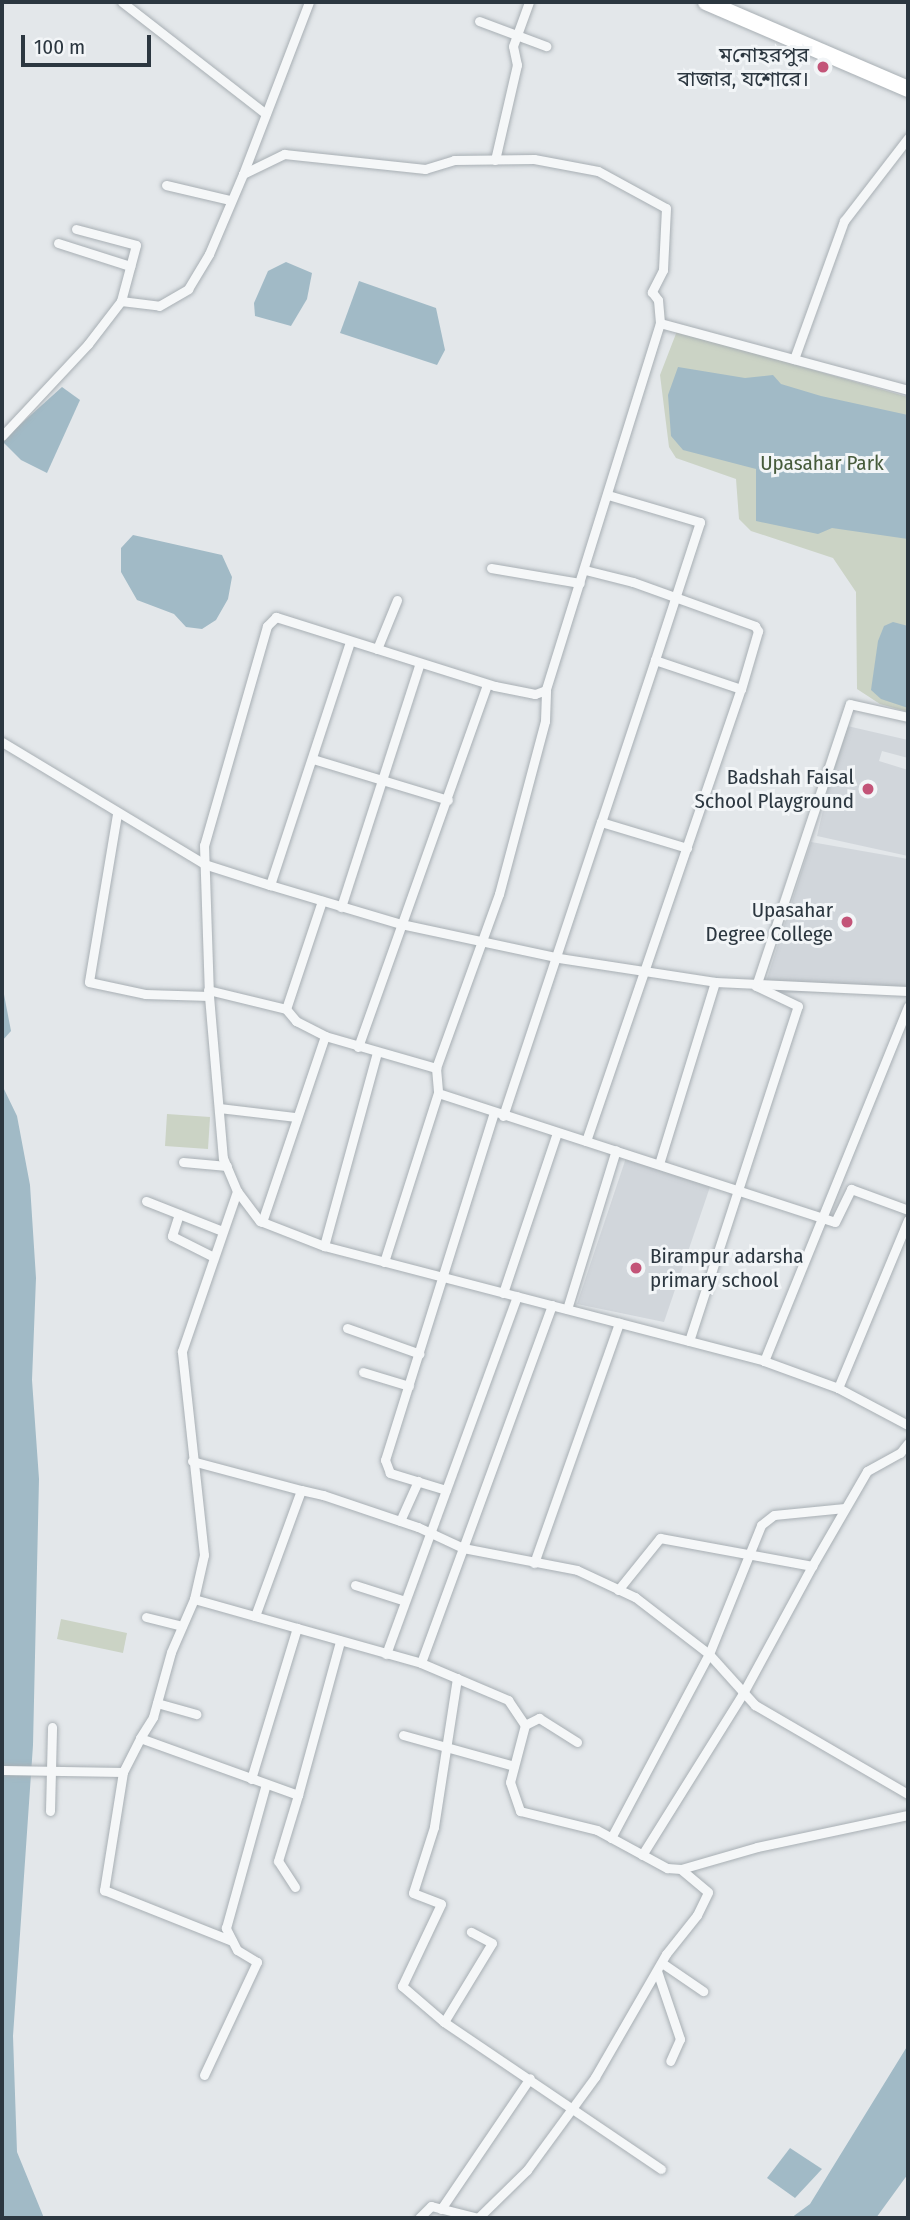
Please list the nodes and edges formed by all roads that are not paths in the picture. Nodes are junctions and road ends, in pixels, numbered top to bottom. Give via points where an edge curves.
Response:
1 (122, 2) edge
2 (309, 2) edge
3 (529, 2) edge
4 (706, 2) edge
5 (479, 22) dead end
6 (516, 37) junction
7 (546, 46) dead end
8 (908, 89) edge
9 (266, 114) junction
10 (908, 138) edge
11 (495, 160) junction
12 (243, 174) junction
13 (166, 185) dead end
14 (230, 200) junction
15 (76, 229) dead end
16 (58, 243) dead end
17 (130, 266) junction
18 (121, 301) junction
19 (660, 323) junction
20 (794, 359) junction
21 (908, 390) edge
22 (2, 436) edge
23 (608, 495) junction
24 (491, 568) dead end
25 (586, 570) junction
26 (580, 583) junction
27 (675, 598) junction
28 (397, 600) dead end
29 (350, 640) junction
30 (377, 649) junction
31 (655, 660) junction
32 (420, 663) junction
33 (487, 684) junction
34 (741, 689) junction
35 (546, 690) junction
36 (908, 717) edge
37 (2, 742) edge
38 (313, 759) junction
39 (382, 780) junction
40 (448, 800) junction
41 (117, 814) junction
42 (600, 821) junction
43 (687, 848) junction
44 (204, 864) junction
45 (270, 885) junction
46 (322, 901) junction
47 (341, 907) junction
48 (401, 924) junction
49 (480, 943) junction
50 (559, 958) junction
51 (642, 971) junction
52 (715, 982) junction
53 (756, 986) junction
54 (908, 991) edge
55 (209, 993) junction
56 (908, 1006) edge
57 (286, 1009) junction
58 (325, 1036) junction
59 (358, 1047) junction
60 (377, 1052) junction
61 (436, 1068) junction
62 (438, 1093) junction
63 (219, 1108) junction
64 (499, 1115) junction
65 (296, 1116) junction
66 (557, 1133) junction
67 (586, 1141) junction
68 (616, 1150) junction
69 (183, 1162) dead end
70 (659, 1164) junction
71 (227, 1166) junction
72 (742, 1190) junction
73 (237, 1191) junction
74 (146, 1201) dead end
75 (908, 1210) edge
76 (179, 1214) junction
77 (820, 1217) junction
78 (908, 1220) edge
79 (262, 1222) junction
80 (222, 1231) junction
81 (172, 1236) junction
82 (160, 1239) dead end
83 (324, 1246) junction
84 (212, 1256) junction
85 (384, 1262) junction
86 (444, 1279) junction
87 (503, 1293) junction
88 (517, 1296) junction
89 (552, 1305) junction
90 (568, 1308) junction
91 (620, 1322) junction
92 (347, 1328) dead end
93 (689, 1341) junction
94 (420, 1354) junction
95 (764, 1361) junction
96 (363, 1372) dead end
97 (409, 1386) junction
98 (838, 1388) junction
99 (908, 1425) edge
100 (908, 1443) edge
101 (192, 1461) junction
102 (418, 1481) junction
103 (300, 1490) junction
104 (446, 1490) junction
105 (845, 1508) junction
106 (400, 1521) junction
107 (430, 1533) junction
108 (463, 1548) junction
109 (750, 1556) junction
110 (534, 1563) junction
111 (812, 1566) junction
112 (355, 1585) dead end
113 (618, 1590) junction
114 (194, 1599) junction
115 (405, 1601) junction
116 (255, 1616) junction
117 (146, 1617) dead end
118 (182, 1626) junction
119 (297, 1628) junction
120 (340, 1641) junction
121 (386, 1654) junction
122 (709, 1654) junction
123 (421, 1663) junction
124 (457, 1678) junction
125 (741, 1695) junction
126 (157, 1703) junction
127 (196, 1714) dead end
128 (525, 1725) junction
129 (52, 1727) dead end
130 (403, 1735) dead end
131 (140, 1738) junction
132 (577, 1742) dead end
133 (444, 1748) junction
134 (514, 1766) junction
135 (48, 1769) junction
136 (2, 1770) edge
137 (123, 1772) junction
138 (251, 1779) junction
139 (266, 1784) junction
140 (908, 1794) edge
141 (298, 1795) junction
142 (50, 1811) dead end
143 (908, 1815) edge
144 (611, 1838) junction
145 (642, 1854) junction
146 (681, 1869) junction
147 (295, 1888) dead end
148 (471, 1932) dead end
149 (232, 1941) junction
150 (660, 1967) junction
151 (704, 1991) dead end
152 (444, 2022) junction
153 (670, 2061) dead end
154 (205, 2075) dead end
155 (530, 2078) junction
156 (570, 2105) junction
157 (661, 2169) dead end
158 (441, 2209) junction
159 (419, 2218) edge

1 - 9 street
2 - 9 street
3 - 6 street
4 - 8 highway
5 - 6 street
6 - 7 street
6 - 11 street via 517,65
9 - 12 street
10 - 20 street via 844,221
11 - 12 street via 454,160 425,170 284,154
11 - 19 street via 534,159 598,171 666,208 663,270 652,292 658,300
12 - 14 street
13 - 14 street
14 - 18 street via 209,254 188,289 159,306
15 - 17 street via 136,245
16 - 17 street
17 - 18 street
18 - 22 street via 88,344
19 - 20 street
19 - 23 street
20 - 21 street
23 - 25 street
23 - 27 street via 701,522
24 - 26 street
25 - 26 street
25 - 27 street
26 - 35 street
27 - 31 street
27 - 34 street via 757,628
28 - 30 street
29 - 30 street
29 - 38 street
29 - 44 street via 276,617 268,626 216,794
30 - 32 street
31 - 34 street
31 - 42 street
32 - 33 street
32 - 39 street
33 - 35 street via 536,694
33 - 40 street
34 - 43 street
35 - 49 street via 545,721 499,894
36 - 53 street via 850,704
37 - 41 street
38 - 39 street
38 - 45 street
39 - 40 street
39 - 47 street
40 - 48 street
41 - 44 street
41 - 55 street via 89,982 145,994
42 - 43 street
42 - 50 street
43 - 51 street
44 - 45 street
44 - 55 street
45 - 46 street
46 - 47 street
46 - 57 street
47 - 48 street
48 - 49 street
48 - 59 street
49 - 50 street
49 - 61 street
50 - 51 street
50 - 64 street
51 - 52 street
51 - 67 street
52 - 53 street
52 - 70 street
53 - 54 street
53 - 72 street via 798,1006
55 - 57 street
55 - 63 street
56 - 77 street
57 - 58 street
58 - 59 street
58 - 65 street
59 - 60 street
60 - 61 street
60 - 83 street
61 - 62 street
62 - 64 street
62 - 85 street
63 - 65 street
63 - 71 street
64 - 66 street
64 - 86 street
65 - 79 street
66 - 67 street
66 - 87 street
67 - 68 street
68 - 70 street
68 - 90 street
69 - 71 street
70 - 72 street
71 - 73 street
72 - 77 street
72 - 93 street
73 - 79 street
73 - 80 street
74 - 76 street
75 - 77 street via 851,1189 835,1222
76 - 80 street
76 - 81 street
77 - 95 street
78 - 98 street
79 - 83 street
80 - 84 street
81 - 82 street
81 - 84 street
83 - 85 street
84 - 101 street via 182,1352
85 - 86 street
86 - 87 street
86 - 94 street
87 - 88 street
88 - 89 street
88 - 104 street
89 - 90 street
89 - 108 street
90 - 91 street
91 - 93 street
91 - 110 street
92 - 94 street
93 - 95 street
94 - 97 street
95 - 98 street
96 - 97 street
97 - 102 street via 385,1461 390,1473
98 - 99 street
100 - 105 street via 900,1453 867,1471
101 - 103 street
101 - 114 street via 204,1555
102 - 104 street
102 - 106 street
103 - 106 street
103 - 116 street
104 - 107 street
105 - 109 street via 774,1515 761,1525
105 - 111 street
106 - 107 street
107 - 108 street
107 - 115 street
108 - 110 street
108 - 123 street
109 - 111 street
109 - 113 street via 660,1538
109 - 122 street
110 - 113 street via 577,1570
111 - 125 street
112 - 115 street
113 - 122 street
114 - 116 street
114 - 118 street
115 - 121 street
116 - 119 street
117 - 118 street
118 - 126 street
119 - 120 street
119 - 138 street
120 - 121 street
120 - 141 street
121 - 123 street
122 - 125 street
122 - 144 street
123 - 124 street
124 - 128 street via 508,1700
124 - 133 street
125 - 140 street via 812,1742
125 - 145 street
126 - 127 street
126 - 131 street
128 - 132 street via 538,1718
128 - 134 street
129 - 135 street
130 - 133 street
131 - 137 street
131 - 138 street
133 - 134 street
133 - 152 street via 434,1827 413,1893 441,1904 402,1986
134 - 144 street via 510,1782 520,1811 597,1830
135 - 136 street
135 - 137 street
135 - 142 street
137 - 149 street via 104,1890
138 - 139 street
139 - 141 street
139 - 149 street via 226,1928
141 - 147 street via 278,1861
143 - 146 street via 757,1847
144 - 145 street
145 - 146 street via 667,1868
146 - 150 street via 708,1892
148 - 152 street via 492,1943
149 - 154 street via 237,1950 257,1962
150 - 151 street
150 - 153 street via 680,2039
150 - 156 street via 595,2077
152 - 155 street
155 - 156 street
155 - 158 street
156 - 157 street
156 - 158 street via 527,2170 494,2206 478,2218
158 - 159 street via 431,2206

